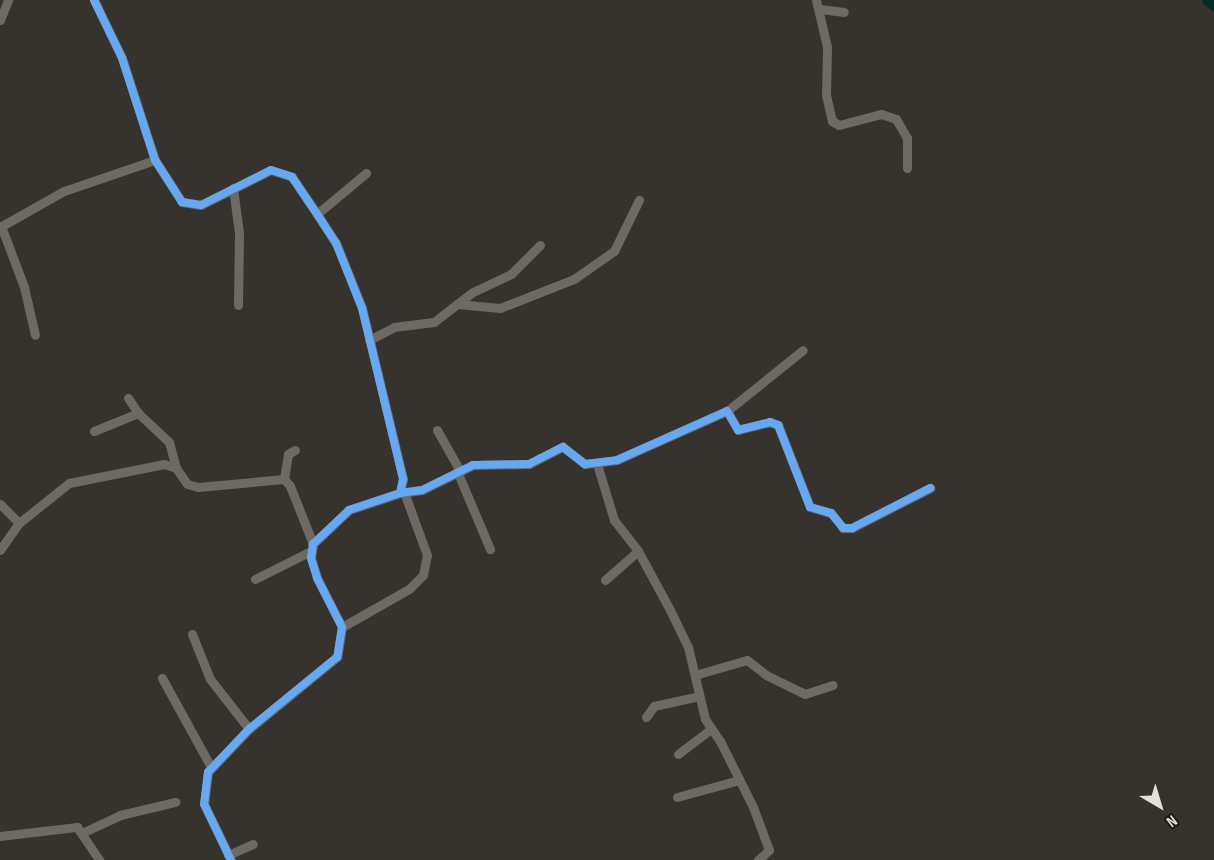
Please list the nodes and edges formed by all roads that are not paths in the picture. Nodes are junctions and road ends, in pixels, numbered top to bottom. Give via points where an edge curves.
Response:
1 (8, 0) edge
2 (94, 0) edge
3 (818, 5) edge
4 (844, 12) dead end
5 (0, 20) edge
6 (155, 160) junction
7 (906, 168) dead end
8 (366, 173) dead end
9 (233, 188) junction
10 (639, 200) dead end
11 (317, 214) junction
12 (0, 226) edge
13 (540, 245) dead end
14 (457, 304) junction
15 (238, 305) dead end
16 (35, 335) dead end
17 (369, 340) junction
18 (803, 350) dead end
19 (128, 398) dead end
20 (727, 411) junction
21 (138, 413) junction
22 (437, 430) dead end
23 (94, 431) dead end
24 (295, 450) dead end
25 (597, 464) junction
26 (176, 468) junction
27 (458, 470) junction
28 (284, 479) junction
29 (930, 488) dead end
30 (402, 492) junction
31 (0, 504) edge
32 (19, 523) junction
33 (312, 548) junction
34 (490, 549) dead end
35 (0, 550) edge
36 (638, 551) junction
37 (255, 579) dead end
38 (605, 580) dead end
39 (342, 627) junction
40 (192, 634) dead end
41 (695, 675) junction
42 (162, 678) dead end
43 (833, 685) dead end
44 (699, 696) junction
45 (646, 717) dead end
46 (249, 729) junction
47 (711, 729) junction
48 (678, 754) dead end
49 (211, 767) junction
50 (740, 780) junction
51 (677, 797) dead end
52 (175, 802) dead end
53 (84, 832) junction
54 (0, 836) edge
55 (253, 844) dead end
56 (230, 857) edge
57 (99, 860) edge
58 (758, 860) edge

1 - 5 street
2 - 6 street via 122,58
3 - 4 street
3 - 7 street via 827,47 826,95 832,121 839,125 881,114 896,119 907,138
6 - 9 street via 175,195 190,206 201,205
6 - 12 street via 64,191
8 - 11 street
9 - 11 street via 271,170 284,171
9 - 15 street via 238,233
10 - 14 street via 614,251 574,279 500,308
11 - 17 street via 349,271
12 - 16 street via 24,286
13 - 14 street via 511,274
14 - 17 street via 434,322 394,327
17 - 30 street via 403,479
18 - 20 street
19 - 21 street
20 - 25 street via 630,455
20 - 29 street via 738,430 770,422 777,425 810,507 831,513 843,528 852,528
21 - 23 street
21 - 26 street via 169,442
22 - 27 street
24 - 28 street via 288,454
25 - 27 street via 580,462 563,447 529,464 489,463
25 - 36 street via 614,520
26 - 28 street via 187,484 198,487
26 - 32 street via 164,465 69,483
27 - 30 street via 422,490
27 - 34 street
28 - 33 street
30 - 33 street via 349,510
30 - 39 street via 427,555 423,575 409,588
31 - 32 street
32 - 35 street
33 - 37 street
33 - 39 street via 322,592
36 - 38 street
36 - 41 street via 688,647
39 - 46 street via 339,651 332,662
40 - 46 street via 210,679
41 - 43 street via 747,660 766,675 805,694
41 - 44 street
42 - 49 street
44 - 45 street via 654,706
44 - 47 street
46 - 49 street
47 - 48 street
47 - 50 street
49 - 56 street via 204,785 204,804
50 - 51 street
50 - 58 street via 769,850
52 - 53 street via 120,815
53 - 54 street via 72,826
53 - 57 street
55 - 56 street

